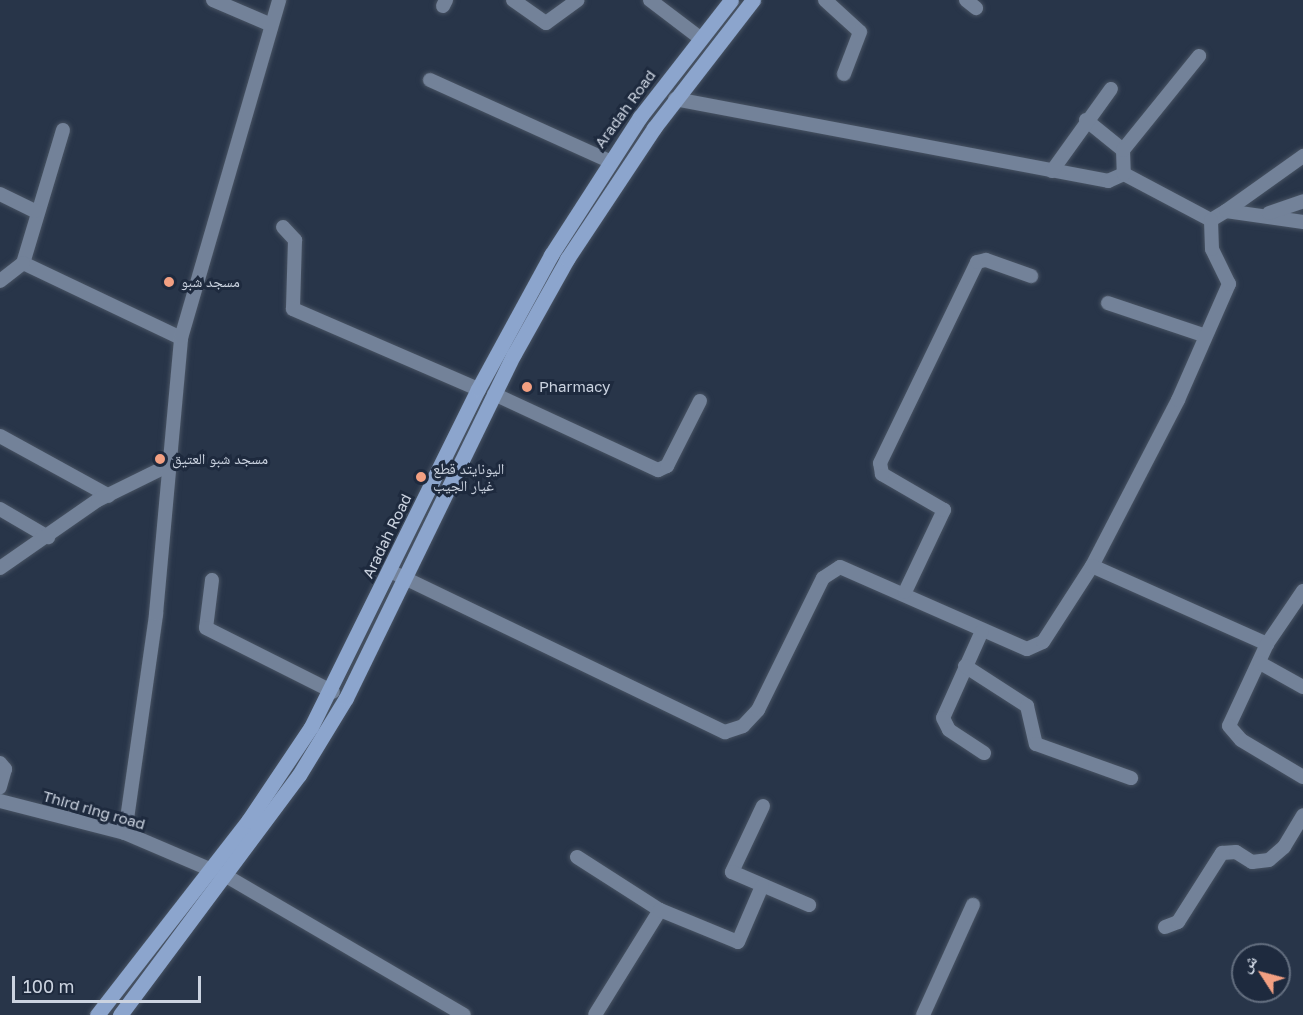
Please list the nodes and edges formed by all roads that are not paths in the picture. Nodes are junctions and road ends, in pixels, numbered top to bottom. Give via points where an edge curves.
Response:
1 (213, 0) edge
2 (279, 0) edge
3 (513, 0) edge
4 (578, 0) edge
5 (650, 0) edge
6 (731, 0) edge
7 (753, 0) edge
8 (825, 0) edge
9 (269, 24) junction
10 (700, 38) junction
11 (1199, 56) dead end
12 (844, 74) dead end
13 (430, 80) dead end
14 (1111, 89) dead end
15 (675, 99) junction
16 (1086, 120) junction
17 (63, 130) dead end
18 (1124, 150) junction
19 (1303, 156) edge
20 (609, 161) junction
21 (1052, 171) junction
22 (1124, 174) junction
23 (0, 195) edge
24 (1303, 201) edge
25 (34, 211) junction
26 (1227, 211) junction
27 (1269, 213) junction
28 (1211, 220) junction
29 (1303, 222) edge
30 (283, 227) dead end
31 (23, 263) junction
32 (1030, 276) dead end
33 (0, 281) edge
34 (1108, 303) dead end
35 (1203, 335) junction
36 (181, 338) junction
37 (478, 389) junction
38 (494, 394) junction
39 (700, 401) dead end
40 (0, 436) edge
41 (167, 466) junction
42 (109, 496) junction
43 (0, 509) edge
44 (48, 537) junction
45 (1092, 567) junction
46 (0, 568) edge
47 (390, 571) junction
48 (406, 578) junction
49 (212, 580) dead end
50 (1303, 591) edge
51 (904, 592) junction
52 (982, 631) junction
53 (1267, 644) junction
54 (1260, 663) junction
55 (965, 666) junction
56 (1303, 687) edge
57 (333, 692) junction
58 (984, 753) dead end
59 (0, 763) edge
60 (1303, 777) edge
61 (1131, 778) dead end
62 (0, 787) edge
63 (0, 801) edge
64 (762, 806) dead end
65 (1303, 815) edge
66 (125, 833) junction
67 (577, 857) dead end
68 (211, 870) junction
69 (228, 877) junction
70 (762, 886) junction
71 (809, 905) dead end
72 (973, 905) dead end
73 (660, 910) junction
74 (1166, 927) dead end
75 (97, 1015) edge
76 (120, 1015) edge
77 (464, 1015) edge
78 (595, 1015) edge
79 (923, 1015) edge

1 - 9 street
2 - 9 street
3 - 4 street via 546,23
5 - 10 street
6 - 10 main road, Aradah Road
7 - 15 main road
8 - 12 street via 860,32
9 - 36 street
10 - 20 main road, Aradah Road
11 - 18 street
13 - 20 street
14 - 16 street
15 - 21 street
15 - 38 main road via 567,259
16 - 18 street
16 - 21 street
17 - 25 street
18 - 22 street
19 - 26 street
20 - 37 main road, Aradah Road
21 - 22 street via 1108,181
22 - 28 street
23 - 25 street
24 - 27 street
25 - 31 street
26 - 27 street
26 - 28 street
27 - 29 street
28 - 35 street via 1212,249 1230,284
30 - 37 street via 295,240 293,309
31 - 33 street
31 - 36 street
32 - 51 street via 986,260 976,262 880,463 882,474 944,510
34 - 35 street
35 - 45 street via 1178,400
36 - 41 street
37 - 47 main road, Aradah Road
38 - 39 street via 658,470 667,466
38 - 48 main road
40 - 42 street
41 - 42 street
41 - 66 street via 156,614
42 - 44 street
43 - 44 street
44 - 46 street
45 - 52 street via 1035,647
45 - 53 street
47 - 48 street
47 - 57 main road, Aradah Road
48 - 51 street via 725,732 743,726 758,710 831,570 840,567
48 - 69 main road via 329,726
49 - 57 street via 206,628
50 - 53 street
51 - 52 street
52 - 55 street
53 - 54 street
54 - 56 street
54 - 60 street via 1230,721 1231,730
55 - 58 street via 944,711 945,725
55 - 61 street via 1027,706 1036,744
57 - 68 main road, Aradah Road
59 - 62 street via 5,769
63 - 66 street, Third ring road
64 - 70 street via 732,872
65 - 74 street via 1284,847 1269,860 1252,862 1236,852 1222,853 1178,922
66 - 68 street, Third ring road
67 - 73 street
68 - 69 street, Third ring road
68 - 75 main road, Aradah Road
69 - 76 main road
69 - 77 street, Third ring road
70 - 71 street
70 - 73 street via 738,942
72 - 79 street
73 - 78 street

